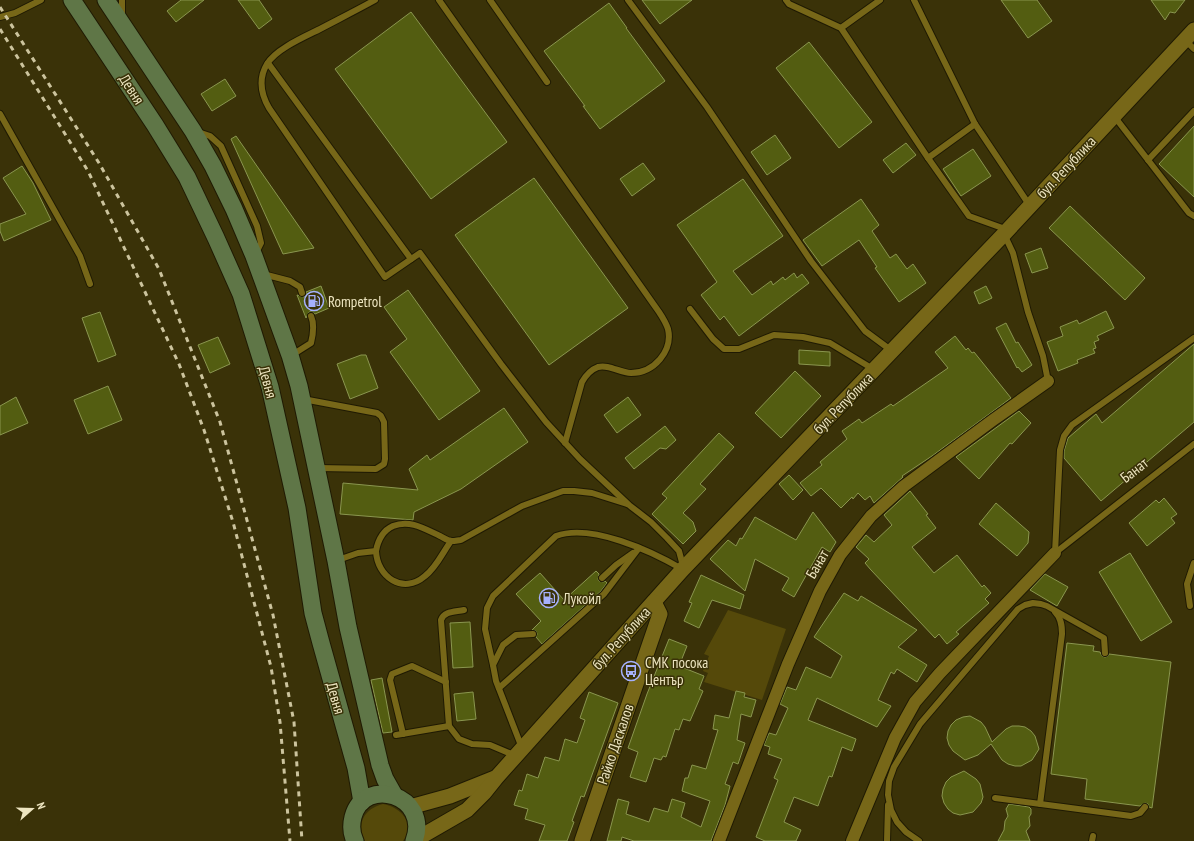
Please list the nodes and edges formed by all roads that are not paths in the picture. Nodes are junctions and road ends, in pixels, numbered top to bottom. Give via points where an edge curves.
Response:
1 (41, 0) edge
2 (72, 0) edge
3 (106, 0) edge
4 (122, 0) edge
5 (375, 0) edge
6 (439, 0) edge
7 (490, 0) edge
8 (628, 0) edge
9 (786, 0) edge
10 (880, 0) edge
11 (914, 0) edge
12 (0, 17) edge
13 (121, 23) junction
14 (840, 28) junction
15 (1191, 40) edge
16 (268, 63) junction
17 (548, 82) dead end
18 (1194, 111) edge
19 (0, 114) edge
20 (1114, 116) junction
21 (974, 124) junction
22 (928, 158) junction
23 (1148, 160) junction
24 (1030, 206) junction
25 (1194, 216) edge
26 (1006, 232) junction
27 (411, 259) junction
28 (261, 274) junction
29 (90, 284) dead end
30 (302, 293) dead end
31 (690, 309) dead end
32 (311, 316) dead end
33 (1194, 338) edge
34 (892, 352) junction
35 (290, 355) junction
36 (874, 370) junction
37 (1048, 381) joint
38 (301, 399) junction
39 (565, 443) junction
40 (1194, 444) edge
41 (317, 468) junction
42 (629, 505) junction
43 (451, 541) junction
44 (640, 548) junction
45 (376, 551) junction
46 (1055, 553) junction
47 (336, 561) junction
48 (1194, 563) edge
49 (684, 569) junction
50 (602, 578) dead end
51 (654, 602) junction
52 (1190, 606) dead end
53 (1052, 609) junction
54 (464, 610) dead end
55 (533, 634) dead end
56 (1105, 653) dead end
57 (493, 665) junction
58 (446, 682) junction
59 (499, 688) junction
60 (449, 726) junction
61 (403, 734) junction
62 (396, 736) dead end
63 (519, 752) junction
64 (496, 778) junction
65 (394, 795) junction
66 (888, 795) junction
67 (995, 798) dead end
68 (362, 802) junction
69 (1040, 804) junction
70 (410, 807) junction
71 (1145, 807) dead end
72 (414, 840) edge
73 (355, 841) edge
74 (582, 841) edge
75 (719, 841) edge
76 (852, 841) edge
77 (887, 841) edge
78 (920, 841) edge

1 - 12 lane via 15,13
2 - 68 main road, Девня via 187,177 241,294 270,387 297,508 313,613 356,768
3 - 13 main road, Девня
4 - 13 lane
5 - 16 lane via 295,42
6 - 39 lane via 665,320 668,329 666,350 658,362 647,370 632,373 604,367 587,374 582,382
7 - 17 lane
8 - 34 lane via 707,107 811,261 864,331
9 - 14 lane via 789,4
10 - 14 lane
11 - 21 lane
13 - 28 main road, Девня via 193,131 213,166
14 - 22 lane
15 - 20 street, бул. Република
16 - 27 lane
16 - 27 lane via 263,72 261,85 263,98 385,277
18 - 23 lane
19 - 29 lane via 39,189 80,256
20 - 23 lane
20 - 24 street, бул. Република
21 - 22 lane
21 - 24 lane
22 - 26 lane via 969,216
23 - 25 lane via 1189,214
24 - 26 street, бул. Република
26 - 34 street, бул. Република
26 - 37 lane
27 - 39 lane via 420,253 501,364
28 - 30 lane via 290,281 300,286
28 - 35 main road, Девня
31 - 36 lane via 724,349 739,349 774,335 803,337 830,343
32 - 35 lane via 311,343
33 - 46 lane via 1072,425 1064,436 1060,450
34 - 36 street, бул. Република
35 - 38 main road, Девня
36 - 49 street, бул. Република
37 - 75 street, Банат via 904,486 871,516 840,555 820,591 788,664
38 - 41 main road, Девня
38 - 41 lane via 377,413 382,416 384,422 385,458 382,466 376,469
39 - 42 lane
40 - 46 lane, Банат
41 - 47 main road, Девня
42 - 43 lane via 592,493 563,491 522,506 462,540
42 - 49 lane via 652,522 679,551
43 - 45 lane via 416,525 398,524 384,533
43 - 45 lane via 426,576 410,584 394,582 388,578 378,565
44 - 49 lane
44 - 50 lane
44 - 57 lane via 618,540 578,532 566,532 556,536 492,596 487,608 486,629
44 - 59 lane via 604,594
45 - 47 lane via 358,553
46 - 76 street, Банат via 940,673 916,702 895,738
47 - 65 main road, Девня via 348,627 380,765
48 - 52 lane via 1187,584
49 - 51 street, бул. Република
51 - 63 street, бул. Република
51 - 74 street, Райко Даскалов via 660,614
53 - 56 lane via 1104,638
53 - 66 lane via 1033,603 1013,614 920,724 894,767
53 - 69 lane via 1062,624 1062,634
54 - 58 lane via 447,614 442,618
55 - 57 lane via 516,635 503,645
57 - 59 lane
58 - 60 lane
58 - 61 lane via 412,666 392,674 390,680
59 - 63 lane
60 - 61 lane
60 - 63 lane via 459,738 472,744 490,745
61 - 62 lane
63 - 64 street, бул. Република
64 - 70 street, бул. Република via 450,796
64 - 72 street, бул. Република via 467,810
65 - 68 main road via 371,796
65 - 70 main road
66 - 77 lane
66 - 78 lane via 897,822
67 - 69 lane
68 - 73 main road via 354,812 351,825
69 - 71 lane via 1131,816 1140,813
70 - 72 main road via 416,817 417,829

